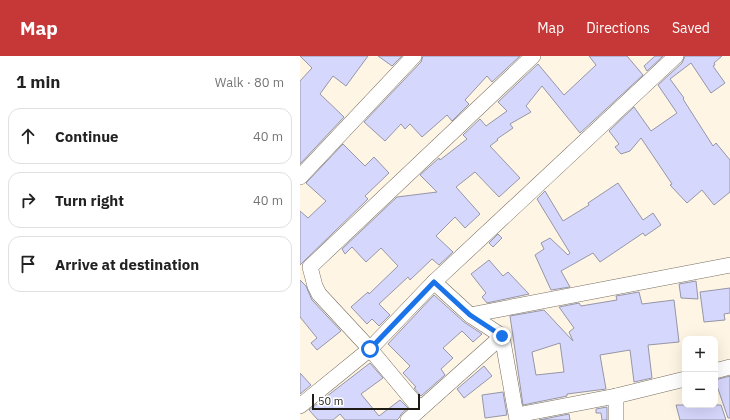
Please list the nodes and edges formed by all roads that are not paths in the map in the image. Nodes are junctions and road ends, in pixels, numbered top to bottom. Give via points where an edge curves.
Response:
1 (414, 56) edge
2 (533, 56) edge
3 (676, 56) edge
4 (300, 177) edge
5 (730, 265) edge
6 (434, 282) junction
7 (470, 315) junction
8 (502, 336) junction
9 (370, 349) junction
10 (730, 367) edge
11 (718, 370) edge
12 (682, 379) edge
13 (616, 396) junction
14 (300, 406) edge
15 (420, 409) junction
16 (517, 418) edge
17 (408, 420) edge
18 (616, 420) edge

1 - 4 street
2 - 9 street via 310,268 318,294
3 - 6 street
5 - 7 street
6 - 7 street
6 - 9 street
7 - 8 street
8 - 15 street
8 - 16 street
9 - 14 street
9 - 15 street
10 - 11 street
12 - 13 street
13 - 16 street
13 - 18 street
15 - 17 street

